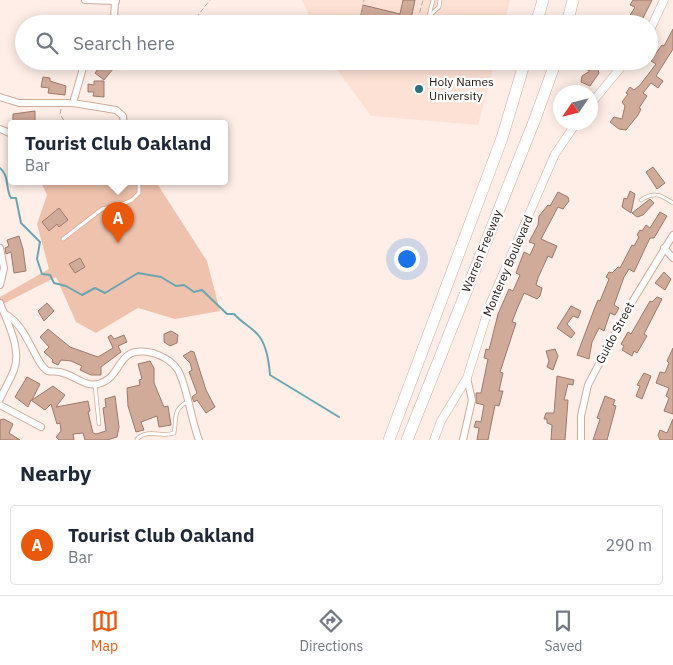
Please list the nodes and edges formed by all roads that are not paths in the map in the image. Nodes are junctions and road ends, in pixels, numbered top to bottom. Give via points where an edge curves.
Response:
1 (84, 0) edge
2 (433, 0) edge
3 (440, 0) edge
4 (543, 0) edge
5 (573, 0) edge
6 (664, 0) edge
7 (115, 1) edge
8 (114, 15) edge
9 (429, 15) edge
10 (430, 15) edge
11 (539, 15) edge
12 (569, 15) edge
13 (657, 15) edge
14 (80, 70) edge
15 (522, 70) edge
16 (553, 70) edge
17 (619, 70) edge
18 (598, 95) edge
19 (0, 97) edge
20 (73, 103) junction
21 (124, 120) edge
22 (572, 130) edge
23 (139, 185) edge
24 (641, 200) dead end
25 (673, 203) edge
26 (673, 235) edge
27 (63, 239) dead end
28 (0, 248) edge
29 (664, 248) junction
30 (673, 258) edge
31 (0, 285) edge
32 (0, 303) edge
33 (4, 314) junction
34 (467, 378) junction
35 (95, 384) junction
36 (0, 399) edge
37 (187, 402) junction
38 (0, 405) edge
39 (99, 424) dead end
40 (40, 427) dead end
41 (137, 439) dead end
42 (199, 440) edge
43 (389, 440) edge
44 (407, 440) edge
45 (434, 440) edge
46 (463, 440) edge
47 (582, 440) edge

1 - 7 street
2 - 9 lane
3 - 10 lane via 439,7
4 - 11 highway
5 - 12 highway
6 - 13 street
7 - 8 street
14 - 20 street
15 - 43 highway, Warren Freeway via 498,147
16 - 44 highway, Warren Freeway
17 - 18 street
19 - 20 street via 19,103
20 - 21 street via 116,110
22 - 34 street, Monterey Boulevard via 555,154 490,304
23 - 27 lane via 138,193 132,200 102,209
24 - 25 lane via 658,194
26 - 29 street, Guido Street
28 - 31 street via 4,268
29 - 30 street
29 - 47 street, Guido Street via 588,385 581,416
32 - 33 street
33 - 35 street via 14,319 40,365 48,371 62,372 84,383
33 - 36 street via 16,356 14,369
34 - 45 street, Monterey Boulevard via 441,421
34 - 46 street via 472,400
35 - 37 street via 110,378 130,353 142,351 160,355 178,370
35 - 39 lane
37 - 41 lane via 175,413 174,433 168,436 150,432
37 - 42 street
38 - 40 street

